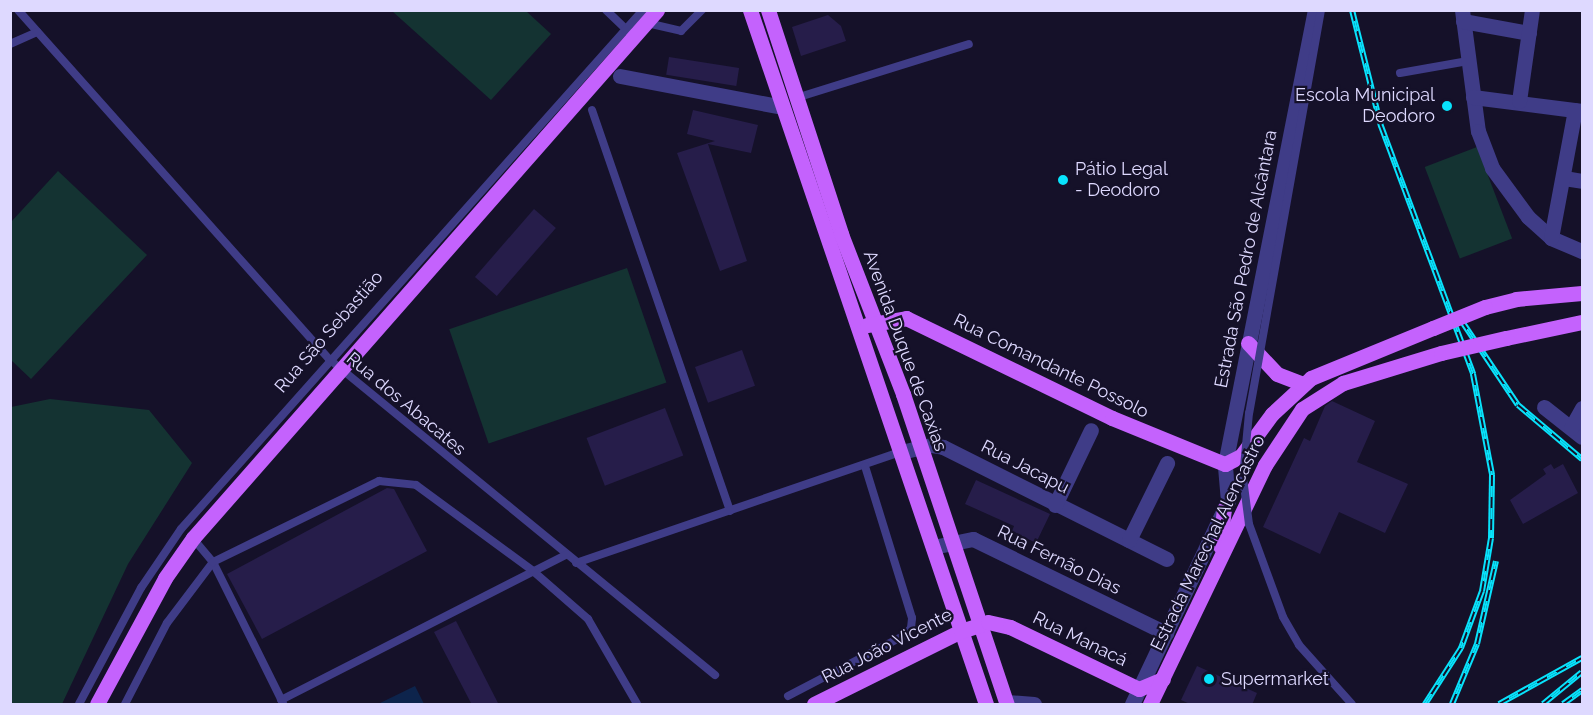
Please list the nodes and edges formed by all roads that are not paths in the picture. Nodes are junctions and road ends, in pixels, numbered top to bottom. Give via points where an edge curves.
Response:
1 (18, 10) edge
2 (606, 10) edge
3 (657, 10) edge
4 (702, 10) edge
5 (750, 10) edge
6 (768, 10) edge
7 (1315, 10) edge
8 (1322, 10) edge
9 (1532, 10) edge
10 (644, 16) edge
11 (1462, 16) edge
12 (37, 32) junction
13 (630, 33) junction
14 (1528, 33) junction
15 (10, 44) edge
16 (969, 44) dead end
17 (1468, 61) junction
18 (1400, 73) dead end
19 (620, 76) dead end
20 (1473, 97) junction
21 (796, 98) junction
22 (1519, 101) junction
23 (782, 107) junction
24 (592, 110) dead end
25 (1579, 111) edge
26 (1564, 178) junction
27 (1582, 181) edge
28 (1551, 237) junction
29 (1582, 251) edge
30 (1582, 293) edge
31 (877, 321) junction
32 (1582, 322) edge
33 (860, 327) junction
34 (1248, 343) junction
35 (334, 364) junction
36 (1303, 384) junction
37 (1544, 407) dead end
38 (1582, 408) edge
39 (1090, 430) dead end
40 (1577, 433) edge
41 (919, 446) junction
42 (901, 452) junction
43 (1167, 463) dead end
44 (1225, 464) junction
45 (865, 466) junction
46 (1055, 505) junction
47 (1224, 509) junction
48 (730, 511) junction
49 (187, 533) junction
50 (1128, 540) junction
51 (951, 541) junction
52 (933, 547) junction
53 (566, 555) junction
54 (1219, 558) junction
55 (1167, 559) dead end
56 (213, 562) junction
57 (576, 563) junction
58 (533, 571) junction
59 (978, 623) junction
60 (961, 631) junction
61 (1166, 633) junction
62 (715, 675) dead end
63 (1162, 679) junction
64 (1139, 689) junction
65 (788, 696) dead end
66 (282, 702) edge
67 (1007, 703) edge
68 (79, 705) edge
69 (97, 705) edge
70 (125, 705) edge
71 (637, 705) edge
72 (814, 705) edge
73 (986, 705) edge
74 (1034, 705) edge
75 (1132, 705) edge
76 (1150, 705) edge
77 (1352, 705) edge

1 - 12 lane, Rua dos Abacates
2 - 13 lane
3 - 10 main road, Rua São Sebastião
4 - 10 lane via 681,31
5 - 23 main road, Avenida Duque de Caxias
6 - 21 main road, Avenida Duque de Caxias
7 - 34 street, Estrada São Pedro de Alcântara
8 - 77 lane, bridge via 1249,413 1243,478 1249,524 1283,617 1299,645
9 - 14 street
10 - 13 main road, Rua São Sebastião
11 - 14 street
11 - 17 street
12 - 15 lane
12 - 35 lane, Rua dos Abacates
13 - 35 main road, Rua São Sebastião
14 - 22 street
16 - 21 lane
17 - 18 lane
17 - 20 street
19 - 23 street
20 - 22 street
20 - 28 street via 1478,130 1492,168 1520,208
21 - 31 main road, Avenida Duque de Caxias via 841,234
22 - 25 street
23 - 33 main road, Avenida Duque de Caxias
24 - 48 lane
25 - 26 street
26 - 27 street
26 - 28 street
28 - 29 street
30 - 36 main road, Estrada Marechal Alencastro, bridge via 1516,299 1485,307 1328,369
31 - 33 main road, Rua Comandante Possolo
31 - 41 main road, Avenida Duque de Caxias
31 - 44 main road, Rua Comandante Possolo via 897,317 917,322 1112,418
32 - 54 main road, Estrada Marechal Alencastro, bridge via 1441,353 1343,383 1307,403 1265,465
33 - 42 main road, Avenida Duque de Caxias
34 - 36 main road via 1277,374
34 - 44 street, Estrada São Pedro de Alcântara
35 - 49 main road, Rua São Sebastião
35 - 53 lane, Rua dos Abacates
36 - 44 main road, Estrada Marechal Alencastro via 1272,414 1241,456
37 - 40 street
38 - 40 street
39 - 46 street
41 - 42 street, Rua Jacapu
41 - 46 street, Rua Jacapu via 943,447
41 - 51 main road, Avenida Duque de Caxias
42 - 45 lane
42 - 52 main road, Avenida Duque de Caxias
43 - 50 street
44 - 47 street, Estrada Marechal Alencastro via 1229,488
45 - 48 lane
45 - 65 lane via 912,618 911,628 905,635
46 - 50 street, Rua Jacapu
47 - 54 main road
47 - 61 street, Estrada Marechal Alencastro
48 - 57 lane
49 - 56 lane
49 - 68 lane, Rua São Sebastião via 141,588
49 - 69 main road, Rua São Sebastião
50 - 55 street, Rua Jacapu
51 - 52 street, Rua Fernão Dias
51 - 59 main road, Avenida Duque de Caxias
51 - 61 street, Rua Fernão Dias via 973,539
52 - 60 main road, Avenida Duque de Caxias
53 - 57 lane, Rua dos Abacates
53 - 58 lane
54 - 63 main road, Estrada Marechal Alencastro
56 - 58 lane via 380,481 416,485
56 - 66 lane
56 - 70 lane via 167,623
57 - 62 lane, Rua dos Abacates
58 - 66 lane
58 - 71 lane via 588,619
59 - 60 main road, Rua João Vicente
59 - 64 main road, Rua Manacá via 1010,627
59 - 67 main road, Avenida Duque de Caxias
60 - 72 main road, Rua João Vicente
60 - 73 main road, Avenida Duque de Caxias
61 - 64 street, Estrada Marechal Alencastro
63 - 64 main road, Rua Manacá
63 - 76 main road, Estrada Marechal Alencastro
64 - 75 street, Estrada Marechal Alencastro
67 - 74 street

